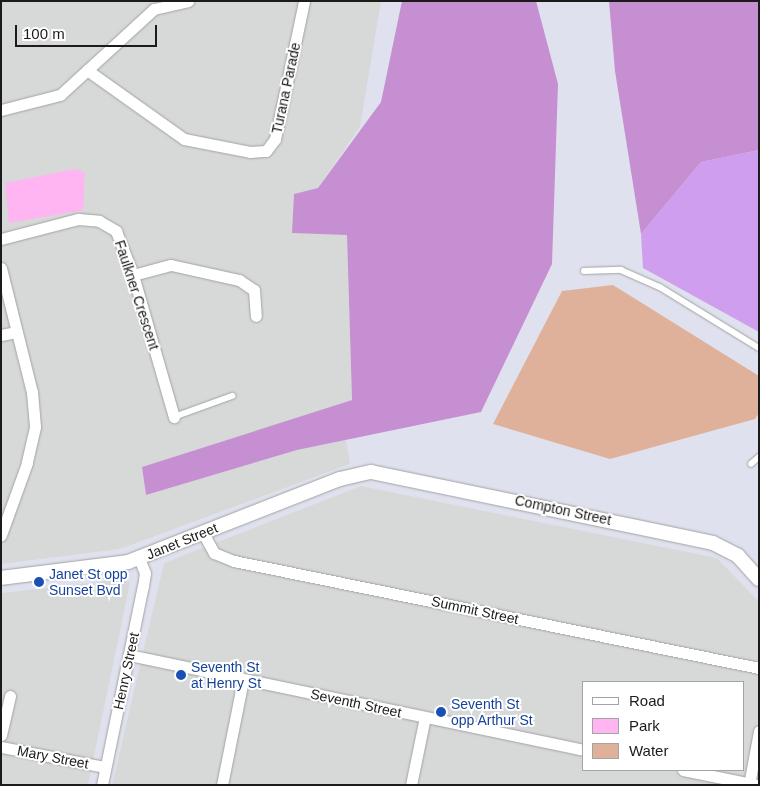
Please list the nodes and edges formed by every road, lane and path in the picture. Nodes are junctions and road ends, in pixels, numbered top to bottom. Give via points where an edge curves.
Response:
1 (188, 1) edge
2 (304, 1) edge
3 (87, 70) junction
4 (1, 110) edge
5 (1, 240) edge
6 (1, 268) edge
7 (584, 271) dead end
8 (133, 275) junction
9 (256, 316) dead end
10 (17, 332) junction
11 (1, 335) edge
12 (759, 348) edge
13 (232, 396) dead end
14 (174, 417) joint
15 (759, 457) edge
16 (751, 464) dead end
17 (354, 474) joint
18 (203, 533) junction
19 (1, 535) edge
20 (139, 558) junction
21 (1, 578) edge
22 (759, 579) edge
23 (129, 656) junction
24 (759, 668) edge
25 (244, 680) junction
26 (10, 696) dead end
27 (425, 717) junction
28 (759, 731) edge
29 (1, 735) edge
30 (1, 747) edge
31 (582, 750) edge
32 (105, 767) junction
33 (688, 771) edge
34 (752, 784) edge
35 (102, 785) edge
36 (222, 785) edge
37 (411, 785) edge

1 - 3 street via 154,9
2 - 3 street, Turana Parade via 275,138 266,150 250,152 184,138
3 - 4 street via 60,95
5 - 8 street, Faulkner Crescent via 78,219 99,220 109,225 120,238
6 - 10 street
7 - 12 lane via 621,270 660,287
8 - 9 street via 171,265 239,280 254,290
8 - 14 street, Faulkner Crescent
10 - 11 street
10 - 19 street via 32,392 35,427 28,463
13 - 14 lane
15 - 16 lane
17 - 18 street, Janet Street
17 - 22 street, Compton Street via 389,474 713,542 738,556
18 - 20 street, Janet Street
18 - 24 street, Summit Street via 214,553 234,561
20 - 21 street, Janet Street via 116,564
20 - 23 street, Henry Street via 144,579
23 - 25 street, Seventh Street
23 - 32 street, Henry Street
25 - 27 street, Seventh Street
25 - 36 street
26 - 29 street
27 - 31 street, Seventh Street
27 - 37 street
28 - 34 street
30 - 32 street, Mary Street
32 - 35 street, Henry Street
33 - 34 street

